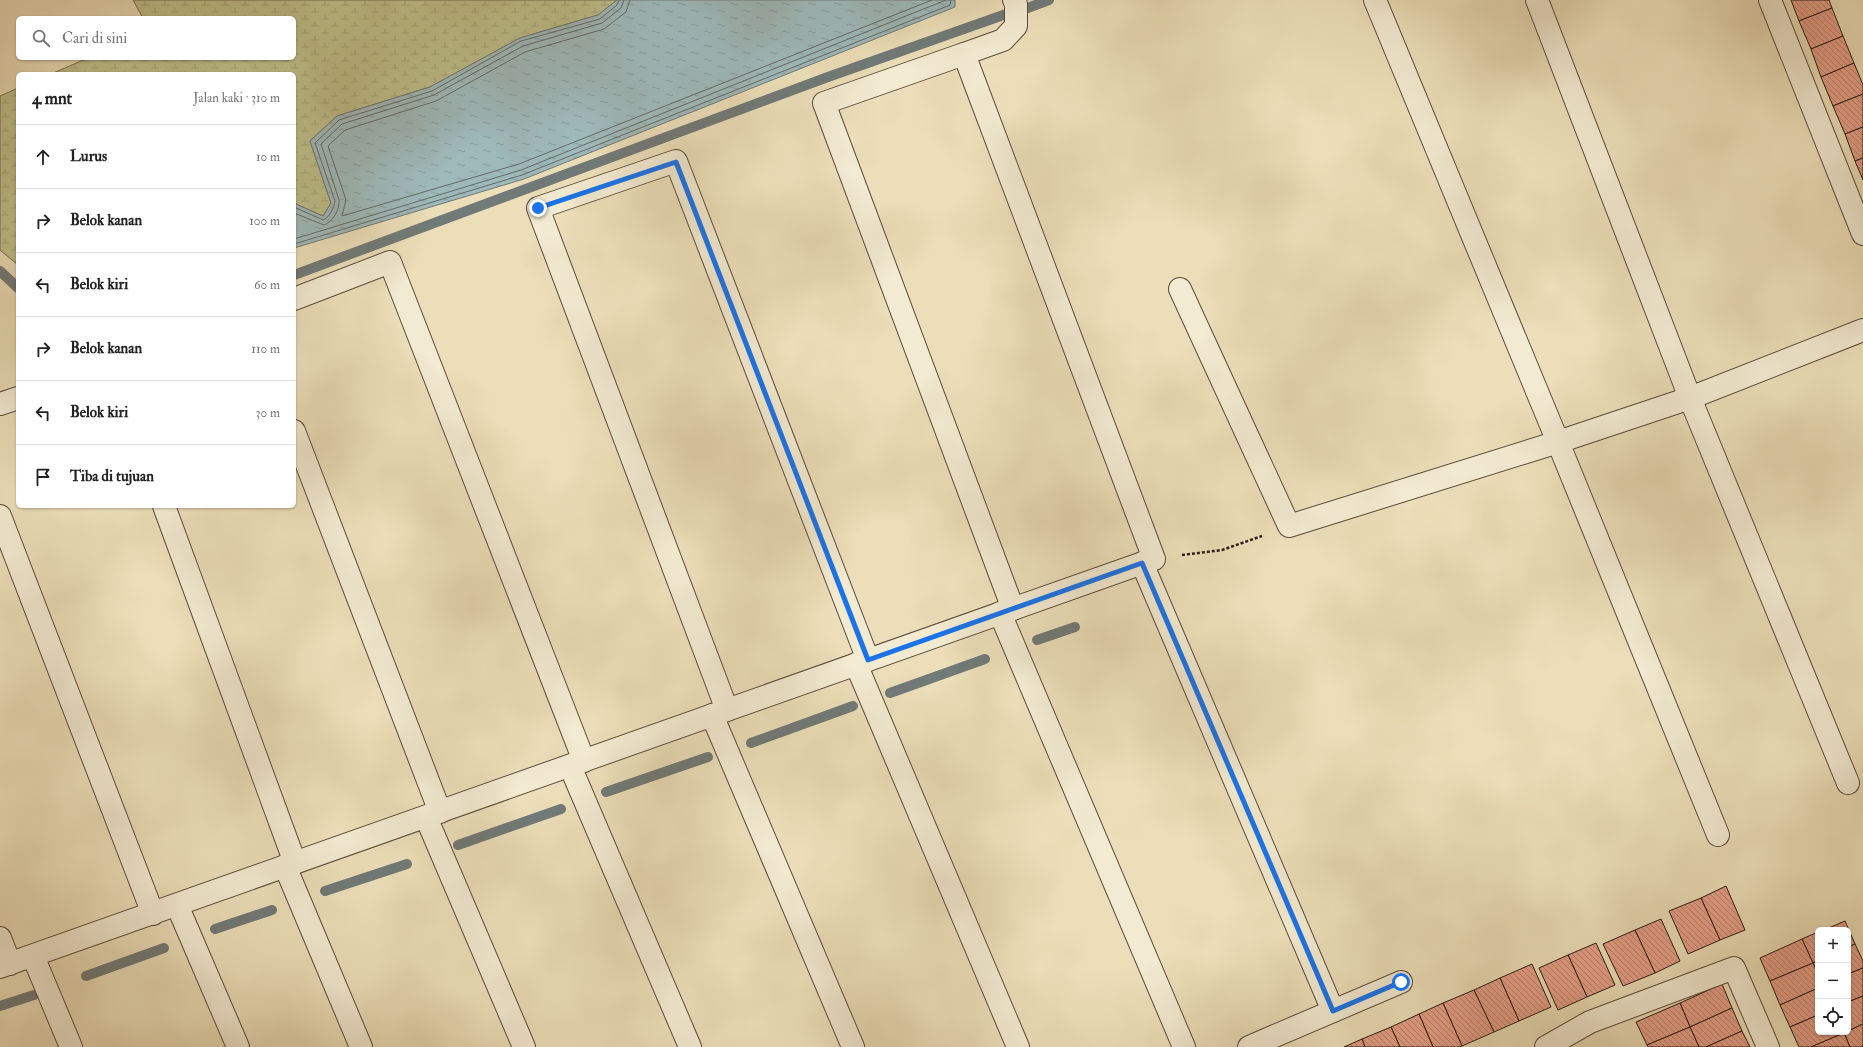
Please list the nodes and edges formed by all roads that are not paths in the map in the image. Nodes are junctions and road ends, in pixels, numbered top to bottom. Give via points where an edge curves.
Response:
1 (1014, 0) edge
2 (1375, 0) edge
3 (1537, 0) edge
4 (1770, 0) edge
5 (964, 54) junction
6 (1863, 234) edge
7 (1180, 289) dead end
8 (296, 298) edge
9 (1863, 330) edge
10 (1690, 398) junction
11 (16, 399) edge
12 (0, 404) edge
13 (296, 437) edge
14 (1558, 442) junction
15 (165, 508) edge
16 (0, 516) edge
17 (1148, 561) junction
18 (1007, 611) junction
19 (862, 662) junction
20 (720, 713) junction
21 (577, 763) junction
22 (1848, 783) dead end
23 (433, 814) junction
24 (1718, 836) dead end
25 (290, 865) junction
26 (177, 905) junction
27 (152, 914) junction
28 (0, 938) edge
29 (33, 956) junction
30 (5, 966) edge
31 (1401, 982) dead end
32 (1333, 1011) junction
33 (71, 1047) edge
34 (238, 1047) edge
35 (361, 1047) edge
36 (524, 1047) edge
37 (690, 1047) edge
38 (853, 1047) edge
39 (1018, 1047) edge
40 (1184, 1047) edge
41 (1249, 1047) edge
42 (1546, 1047) edge
43 (1768, 1047) edge

1 - 5 street via 1016,26 1003,40
2 - 14 street
3 - 10 street
4 - 6 street
5 - 17 street
5 - 18 street via 824,103
7 - 14 street via 1289,526
8 - 21 street via 390,262
9 - 10 street
10 - 14 street
10 - 22 street
11 - 12 street
13 - 23 street
14 - 24 street
15 - 25 street
16 - 27 street
17 - 18 street
17 - 32 street
18 - 19 street
18 - 40 street
19 - 20 street
19 - 20 street via 676,162 538,208
19 - 39 street
20 - 21 street
20 - 38 street
21 - 23 street
21 - 37 street
23 - 25 street
23 - 36 street
25 - 26 street
25 - 35 street
26 - 27 street
26 - 34 street
27 - 29 street
28 - 30 street
29 - 30 street
29 - 33 street
31 - 32 street
32 - 41 street
42 - 43 street via 1590,1022 1734,968

